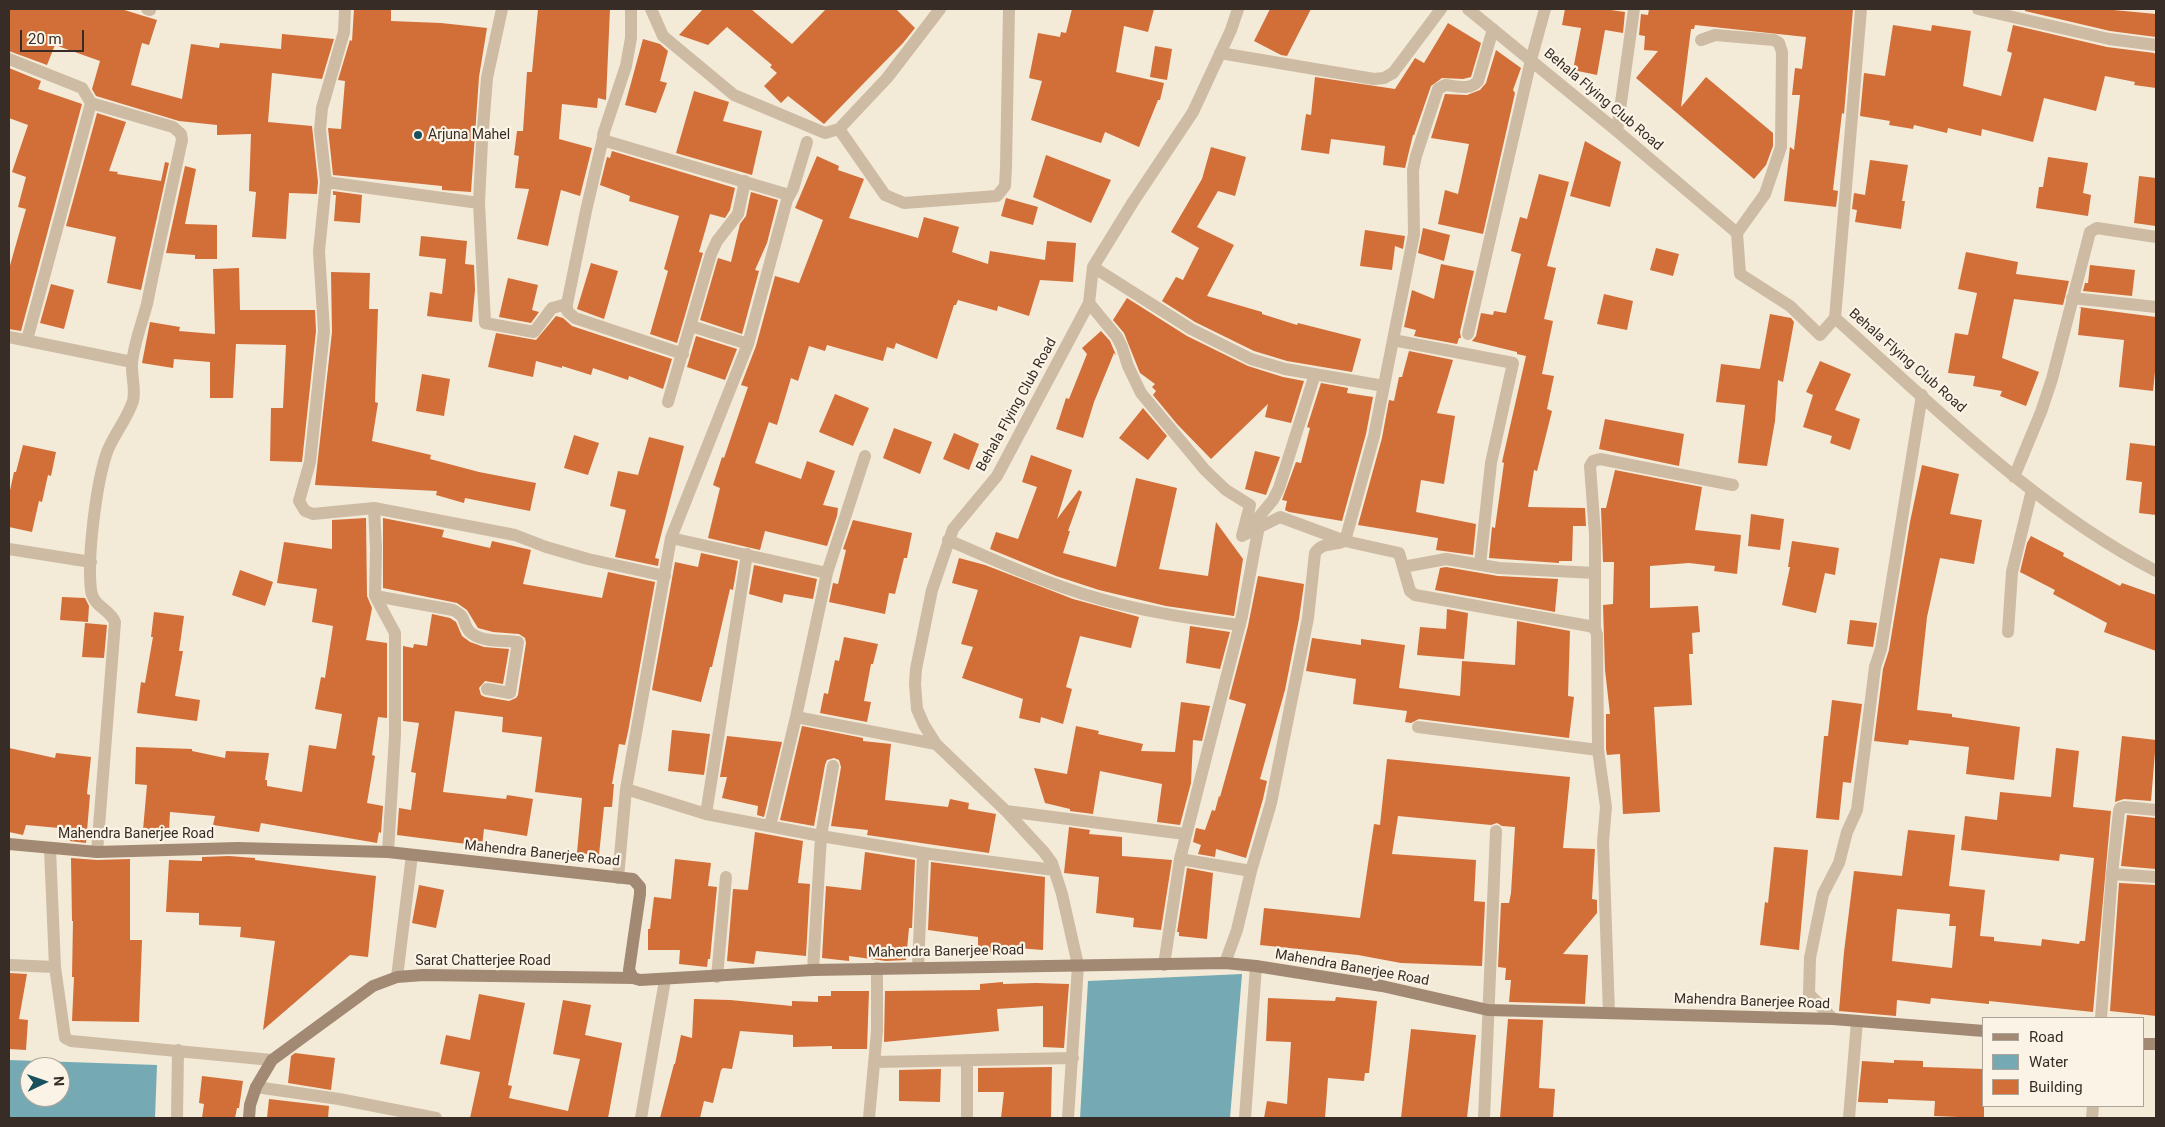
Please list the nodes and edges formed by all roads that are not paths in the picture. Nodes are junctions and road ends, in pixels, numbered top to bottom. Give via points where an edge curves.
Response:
1 (344, 9) edge
2 (502, 9) edge
3 (631, 9) edge
4 (651, 9) edge
5 (940, 9) edge
6 (1009, 9) edge
7 (1238, 9) edge
8 (1441, 9) edge
9 (1468, 9) edge
10 (1545, 9) edge
11 (1634, 9) edge
12 (1862, 9) edge
13 (1978, 9) edge
14 (1493, 29) junction
15 (1701, 40) dead end
16 (2156, 45) edge
17 (1220, 53) junction
18 (9, 59) edge
19 (1531, 60) junction
20 (91, 103) junction
21 (839, 129) junction
22 (1617, 131) junction
23 (603, 138) junction
24 (807, 142) dead end
25 (745, 181) junction
26 (326, 182) junction
27 (789, 195) junction
28 (479, 203) junction
29 (1737, 233) junction
30 (2156, 237) edge
31 (1093, 268) junction
32 (2072, 298) junction
33 (1089, 303) junction
34 (567, 304) junction
35 (2156, 307) edge
36 (1835, 318) junction
37 (691, 326) junction
38 (1468, 334) dead end
39 (9, 337) edge
40 (27, 340) junction
41 (1393, 340) junction
42 (748, 344) junction
43 (682, 354) junction
44 (132, 362) junction
45 (1315, 374) junction
46 (1384, 386) junction
47 (1922, 395) junction
48 (668, 402) dead end
49 (865, 456) dead end
50 (2014, 477) junction
51 (1733, 485) dead end
52 (2032, 490) junction
53 (374, 508) junction
54 (1242, 536) junction
55 (671, 538) junction
56 (948, 540) junction
57 (1345, 541) junction
58 (9, 549) edge
59 (747, 554) junction
60 (91, 562) junction
61 (1480, 564) junction
62 (1403, 567) junction
63 (2156, 571) edge
64 (826, 573) junction
65 (1594, 573) junction
66 (665, 576) junction
67 (375, 596) junction
68 (1240, 625) junction
69 (1594, 628) junction
70 (2008, 632) dead end
71 (487, 689) dead end
72 (796, 716) junction
73 (1418, 727) dead end
74 (936, 744) junction
75 (1598, 750) junction
76 (833, 766) dead end
77 (626, 789) junction
78 (2156, 810) edge
79 (1006, 811) junction
80 (706, 814) junction
81 (770, 826) junction
82 (1496, 831) dead end
83 (1185, 834) junction
84 (821, 836) junction
85 (9, 844) edge
86 (50, 849) junction
87 (97, 852) junction
88 (388, 852) junction
89 (923, 852) junction
90 (412, 854) junction
91 (1180, 859) junction
92 (1054, 870) junction
93 (1251, 871) junction
94 (2112, 874) junction
95 (726, 877) dead end
96 (2156, 877) edge
97 (618, 878) junction
98 (1225, 964) junction
99 (9, 965) edge
100 (1078, 965) junction
101 (1164, 965) junction
102 (55, 966) junction
103 (1256, 966) junction
104 (918, 967) junction
105 (877, 968) junction
106 (813, 970) junction
107 (397, 977) junction
108 (717, 977) junction
109 (633, 978) junction
110 (665, 980) junction
111 (1488, 1010) junction
112 (1609, 1013) junction
113 (2101, 1017) edge
114 (1833, 1019) junction
115 (1857, 1021) junction
116 (1982, 1031) edge
117 (178, 1050) junction
118 (1073, 1058) junction
119 (272, 1060) junction
120 (968, 1060) junction
121 (875, 1062) junction
122 (256, 1087) junction
123 (177, 1118) edge
124 (249, 1118) edge
125 (436, 1118) edge
126 (641, 1118) edge
127 (869, 1118) edge
128 (967, 1118) edge
129 (1068, 1118) edge
130 (1245, 1118) edge
131 (1484, 1118) edge
132 (1849, 1118) edge

1 - 26 street via 344,32 322,108 320,130
2 - 28 street via 487,78
3 - 23 street via 631,38 626,66
4 - 21 street via 663,36 734,95 825,132
5 - 21 street via 887,78
6 - 21 street via 1005,186 997,196 904,204 885,195
7 - 17 street, Behala Flying Club Road
8 - 17 street via 1393,73 1384,78
9 - 14 street, Behala Flying Club Road
10 - 19 street
11 - 22 street
12 - 36 street
13 - 16 street via 2109,39
14 - 19 street, Behala Flying Club Road
14 - 41 street via 1478,81 1470,87 1445,84 1438,90 1416,156 1413,170 1414,234
15 - 29 street via 1715,35 1774,40 1779,42 1782,52 1781,147 1765,194
17 - 31 street, Behala Flying Club Road via 1193,112
18 - 20 street via 82,88
19 - 22 street, Behala Flying Club Road
19 - 38 street
20 - 40 street
20 - 44 street via 173,127 181,134 182,140
22 - 29 street, Behala Flying Club Road
23 - 25 street
23 - 34 street
24 - 27 street
25 - 27 street
25 - 37 street via 738,214 711,254
26 - 28 street
26 - 53 street via 320,251 324,331 310,462 300,501 305,511 313,514
27 - 42 street
28 - 34 street via 485,323 534,332 552,308
29 - 36 street, Behala Flying Club Road via 1740,274 1790,306 1820,335
30 - 32 street via 2093,229
31 - 33 street, Behala Flying Club Road
31 - 45 street via 1191,329 1251,359
32 - 35 street
32 - 50 street via 2052,379
33 - 54 street via 1117,337 1141,393 1206,470 1226,490 1250,505
33 - 56 street, Behala Flying Club Road via 997,476 960,520
34 - 43 street via 567,311 575,318
36 - 47 street, Behala Flying Club Road
37 - 42 street
37 - 43 street
39 - 40 street
40 - 44 street
41 - 46 street
41 - 61 street via 1513,363 1491,463
42 - 55 street
43 - 48 street
44 - 60 street via 134,399 106,453 96,505
45 - 46 street
45 - 54 street via 1279,488 1273,500
46 - 57 street via 1374,436
47 - 50 street, Behala Flying Club Road
47 - 114 street via 1876,667 1857,810 1847,832 1840,863 1823,894 1810,958 1809,994
49 - 64 street
50 - 52 street, Behala Flying Club Road
51 - 65 street via 1600,459 1593,461 1590,466
52 - 63 street, Behala Flying Club Road via 2066,516
52 - 70 street via 2012,572
53 - 66 street via 515,535 546,547
53 - 67 street
54 - 57 street via 1280,517
54 - 68 street via 1259,526
55 - 59 street
55 - 66 street
56 - 68 street via 1018,570 1120,604
56 - 74 street, Behala Flying Club Road via 932,590 915,684 917,708
57 - 62 street via 1395,550
57 - 93 street via 1326,544 1315,553 1308,618 1271,802
58 - 60 street
59 - 64 street
59 - 80 street
60 - 87 street via 93,600 112,615 115,622
61 - 62 street via 1446,559
61 - 65 street
62 - 69 street via 1410,591 1415,595
64 - 72 street
65 - 69 street
66 - 77 street
67 - 71 street via 453,610 462,615 468,630 480,639 518,642 510,693
67 - 88 street via 395,633 395,735
68 - 83 street
69 - 75 street via 1597,635
72 - 74 street
72 - 81 street
73 - 75 street
74 - 79 street, Behala Flying Club Road
75 - 112 street via 1606,807 1603,842
76 - 84 street
77 - 80 street
77 - 97 street
78 - 94 street via 2120,808
79 - 83 street
79 - 92 street, Behala Flying Club Road via 1044,852
80 - 81 street
81 - 84 street
82 - 111 street
83 - 91 street
84 - 89 street
84 - 106 street
85 - 86 street, Mahendra Banerjee Road
86 - 87 street, Mahendra Banerjee Road
86 - 102 street
87 - 88 street, Mahendra Banerjee Road via 238,848
88 - 90 street, Mahendra Banerjee Road
89 - 92 street
89 - 104 street
90 - 97 street, Mahendra Banerjee Road
90 - 107 street
91 - 93 street
91 - 101 street
92 - 100 street, Behala Flying Club Road
93 - 98 street
94 - 96 street
94 - 113 street
95 - 108 street
97 - 109 street, Mahendra Banerjee Road via 633,879 640,887 629,970
98 - 101 street, Mahendra Banerjee Road
98 - 103 street, Mahendra Banerjee Road
99 - 102 street
100 - 101 street, Mahendra Banerjee Road
100 - 104 street, Mahendra Banerjee Road
100 - 118 street, Behala Flying Club Road
102 - 117 street via 65,1038
103 - 111 street, Mahendra Banerjee Road via 1382,986
103 - 130 street
104 - 105 street, Mahendra Banerjee Road
105 - 106 street, Mahendra Banerjee Road
105 - 121 street
106 - 108 street, Mahendra Banerjee Road
107 - 109 street, Sarat Chatterjee Road
107 - 119 street, Sarat Chatterjee Road via 373,986
108 - 110 street, Mahendra Banerjee Road
109 - 110 street, Mahendra Banerjee Road
110 - 126 street
111 - 112 street, Mahendra Banerjee Road
111 - 131 street
112 - 114 street, Mahendra Banerjee Road
114 - 115 street, Mahendra Banerjee Road
115 - 116 street, Mahendra Banerjee Road
115 - 132 street
117 - 119 street
117 - 123 street
118 - 120 street
118 - 129 street, Behala Flying Club Road
119 - 122 street, Sarat Chatterjee Road
120 - 121 street
120 - 128 street
121 - 127 street
122 - 124 street, Sarat Chatterjee Road
122 - 125 street

